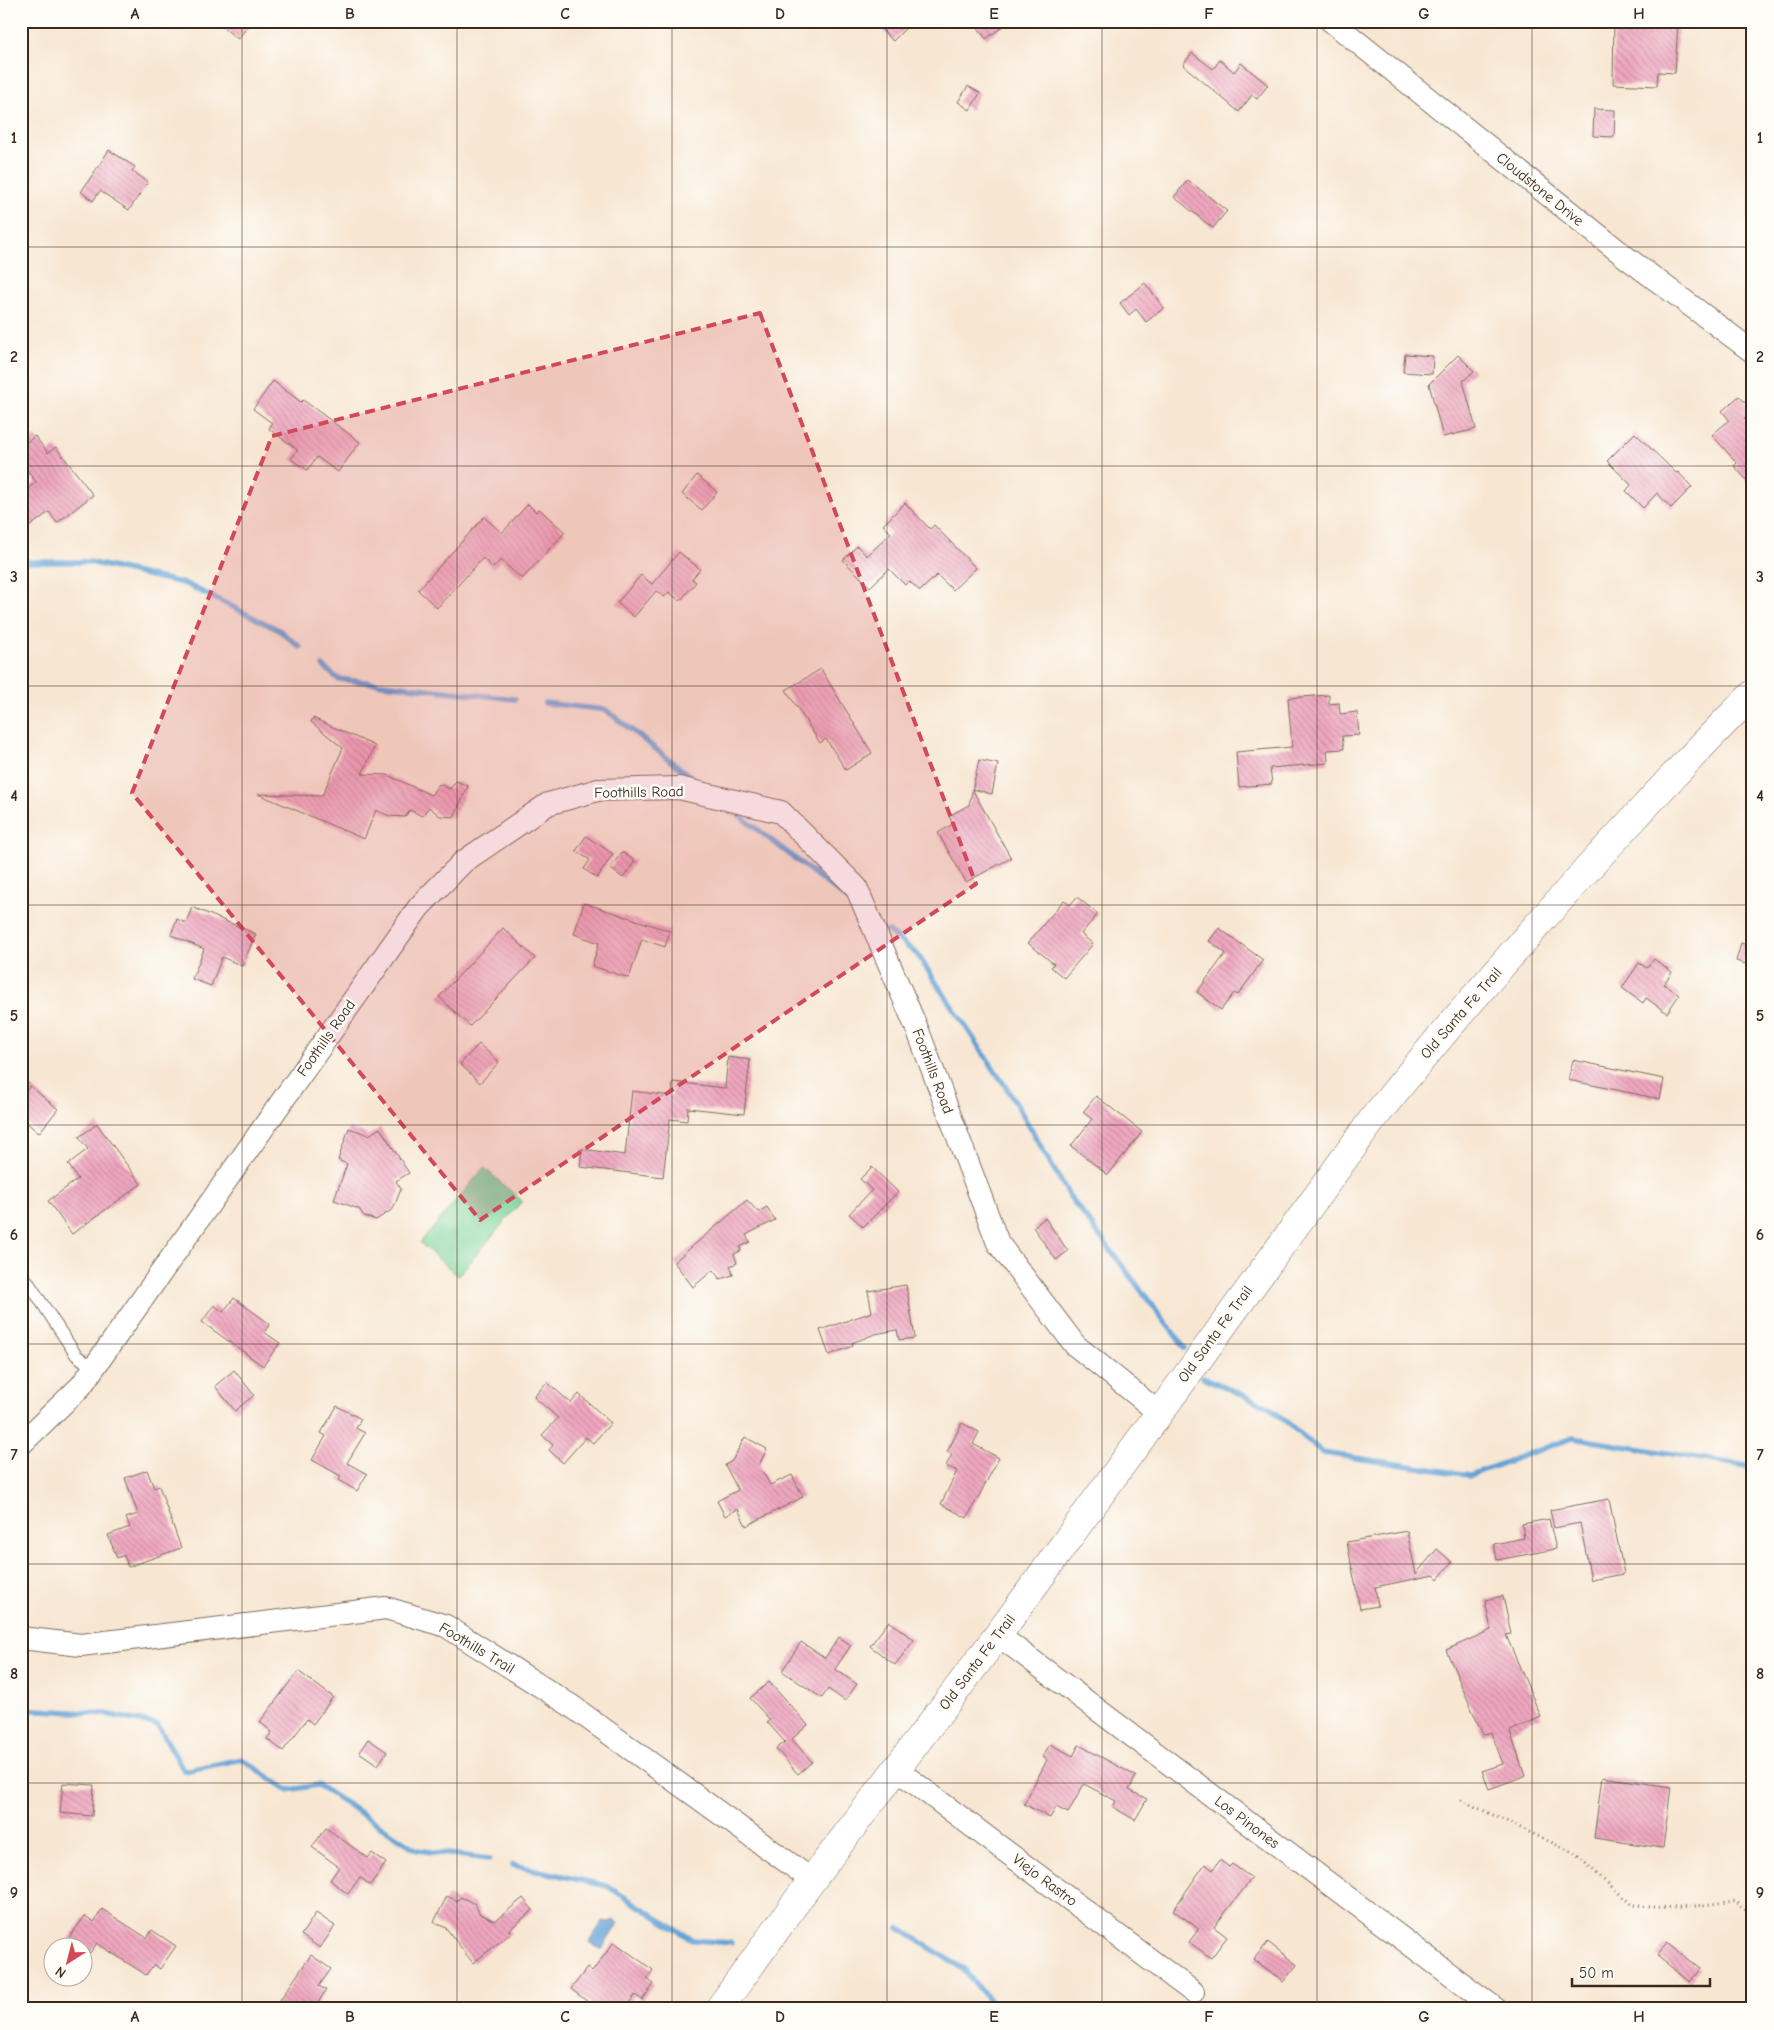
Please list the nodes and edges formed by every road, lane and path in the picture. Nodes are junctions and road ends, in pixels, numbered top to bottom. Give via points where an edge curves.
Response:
1 (1331, 21) edge
2 (1753, 352) edge
3 (1753, 694) edge
4 (21, 1271) edge
5 (93, 1368) junction
6 (1158, 1412) junction
7 (21, 1444) edge
8 (998, 1635) junction
9 (21, 1638) edge
10 (896, 1769) junction
11 (1461, 1800) dead end
12 (812, 1880) junction
13 (1753, 1915) edge
14 (1193, 1992) dead end
15 (719, 2009) edge
16 (1496, 2009) edge

1 - 2 street, Cloudstone Drive via 1627,258
3 - 6 street, Old Santa Fe Trail via 1570,888 1413,1069
4 - 5 lane via 76,1355
5 - 6 street, Foothills Road via 419,907 463,862 548,804 598,790 679,788 781,812 856,887 918,1031 998,1243 1075,1345
5 - 7 street, Foothills Road via 81,1386
6 - 8 street, Old Santa Fe Trail
8 - 10 street, Old Santa Fe Trail
8 - 16 street, Los Pinones
9 - 12 street, Foothills Trail via 81,1644 386,1608 446,1626 570,1705
10 - 12 street, Old Santa Fe Trail
10 - 14 street, Viejo Rastro
11 - 13 path via 1574,1853 1633,1906 1679,1908 1734,1901
12 - 15 street, Old Santa Fe Trail

